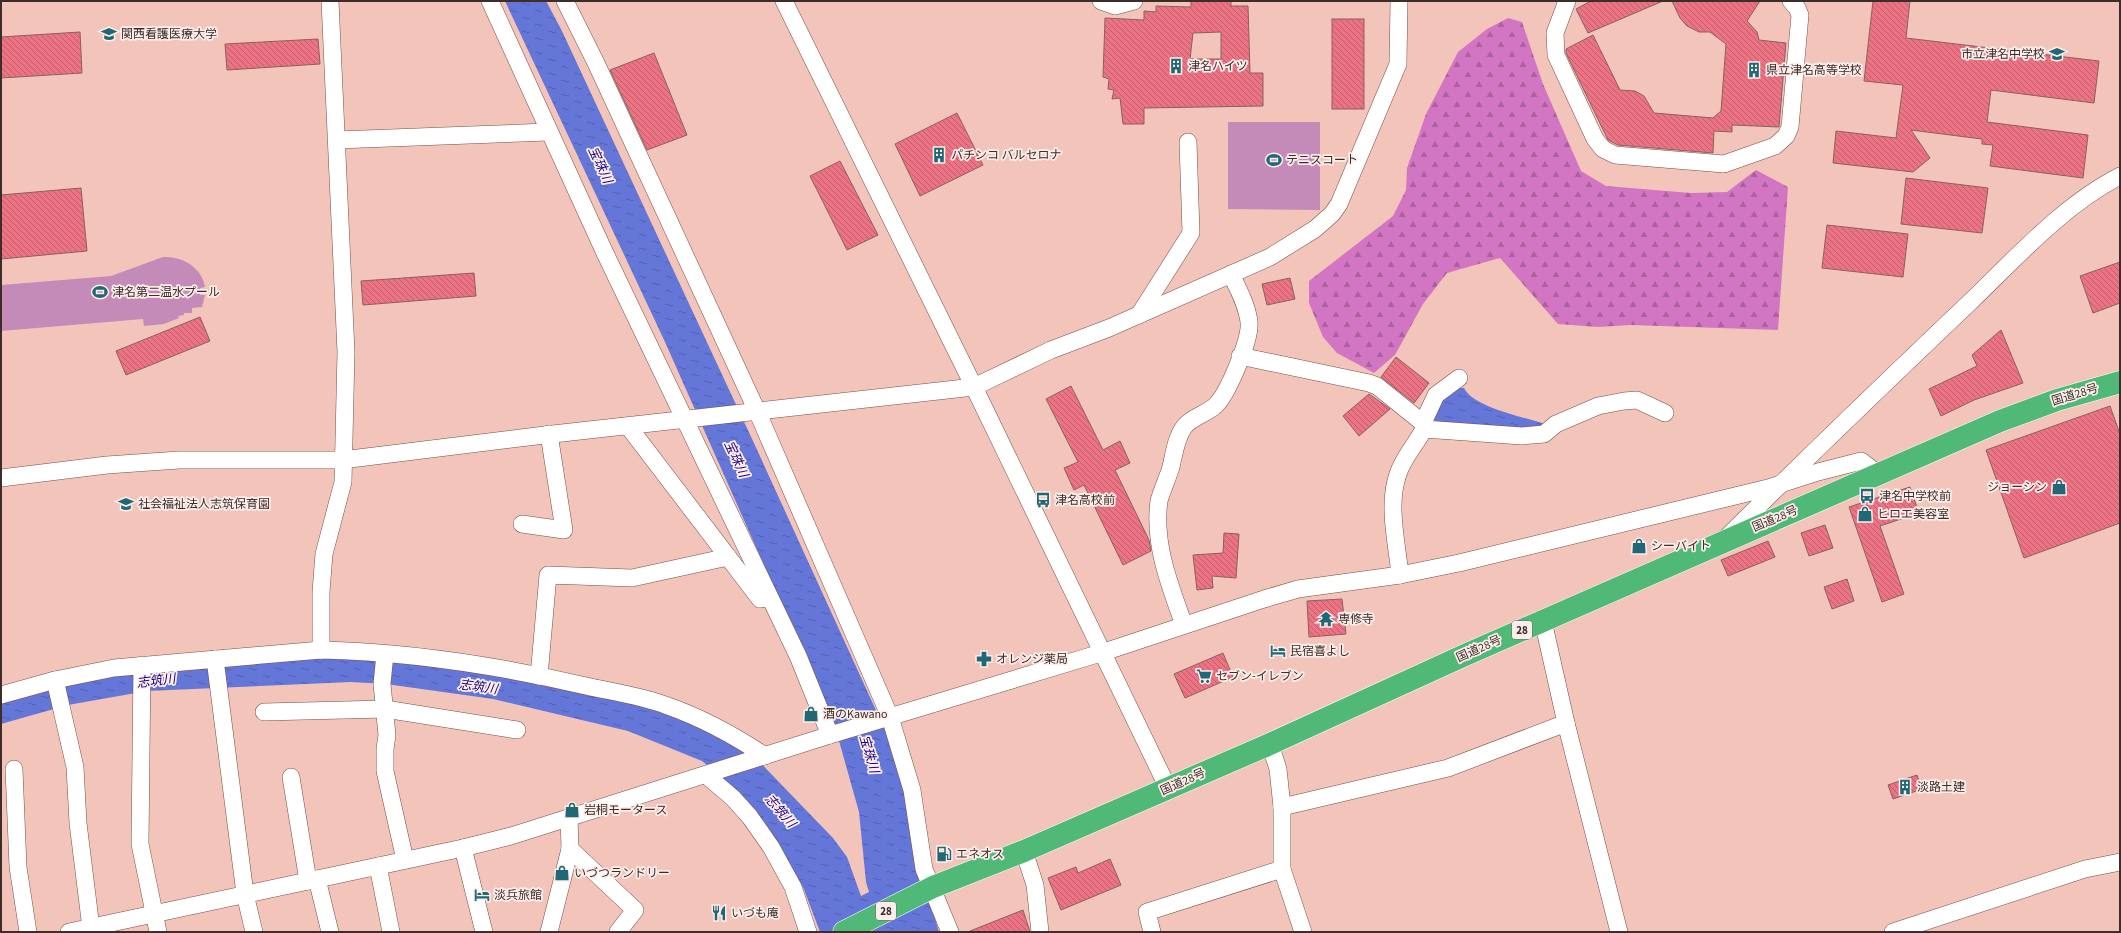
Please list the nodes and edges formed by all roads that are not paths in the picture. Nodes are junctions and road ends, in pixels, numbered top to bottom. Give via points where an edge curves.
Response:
1 (330, 1) edge
2 (490, 1) edge
3 (565, 1) edge
4 (784, 1) edge
5 (1101, 1) edge
6 (1134, 1) edge
7 (1399, 1) edge
8 (1566, 1) edge
9 (1790, 1) edge
10 (548, 132) junction
11 (337, 140) junction
12 (1188, 142) dead end
13 (2120, 176) edge
14 (1231, 274) junction
15 (1138, 315) junction
16 (1240, 356) junction
17 (1459, 378) dead end
18 (2120, 382) edge
19 (974, 387) junction
20 (755, 412) junction
21 (1665, 413) dead end
22 (690, 420) junction
23 (628, 426) junction
24 (1424, 426) junction
25 (549, 434) junction
26 (342, 460) junction
27 (1878, 474) junction
28 (1, 478) edge
29 (1781, 484) junction
30 (522, 524) dead end
31 (1722, 542) junction
32 (728, 557) junction
33 (1400, 575) junction
34 (769, 598) junction
35 (1543, 621) junction
36 (1184, 625) junction
37 (321, 650) junction
38 (1104, 652) junction
39 (385, 654) junction
40 (215, 659) junction
41 (142, 665) junction
42 (539, 676) junction
43 (55, 680) junction
44 (1, 694) edge
45 (385, 709) junction
46 (264, 712) dead end
47 (888, 718) junction
48 (1566, 723) junction
49 (517, 730) dead end
50 (830, 735) junction
51 (1270, 744) junction
52 (762, 757) junction
53 (14, 769) dead end
54 (709, 774) junction
55 (291, 777) dead end
56 (1168, 788) junction
57 (1282, 807) junction
58 (569, 817) junction
59 (463, 848) junction
60 (570, 849) junction
61 (1024, 851) junction
62 (405, 860) junction
63 (2120, 862) edge
64 (378, 866) junction
65 (1282, 869) junction
66 (312, 880) junction
67 (931, 889) junction
68 (245, 894) junction
69 (153, 914) junction
70 (1926, 926) edge
71 (90, 929) edge
72 (28, 932) edge
73 (69, 932) edge
74 (158, 932) edge
75 (254, 932) edge
76 (330, 932) edge
77 (391, 932) edge
78 (484, 932) edge
79 (549, 932) edge
80 (618, 932) edge
81 (808, 932) edge
82 (844, 932) edge
83 (950, 932) edge
84 (1040, 932) edge
85 (1152, 932) edge
86 (1303, 932) edge
87 (1619, 932) edge
88 (1892, 932) edge

1 - 11 street
2 - 10 street
3 - 20 street
4 - 19 street
5 - 6 street via 1115,6
7 - 14 street via 1398,64 1339,204 1315,229 1270,257
8 - 9 street via 1555,33 1556,56 1595,139 1603,149 1615,155 1724,164 1775,146 1786,136 1790,127 1800,15
10 - 11 street
10 - 22 street
11 - 26 street via 346,352
12 - 15 street via 1191,233
13 - 29 street via 2079,202 2036,239
14 - 15 street
14 - 16 street via 1245,305 1249,324 1247,339
15 - 19 street via 1051,350
16 - 24 street via 1370,383 1377,386
16 - 36 street via 1231,382 1221,400 1207,413 1184,426 1159,500 1159,528 1164,567
17 - 24 street via 1436,395
18 - 27 highway, 国道28号 / 28 via 2019,413
19 - 20 street
19 - 38 street
20 - 22 street
20 - 47 street
21 - 24 street via 1637,400 1624,401 1598,406 1556,424 1544,434 1522,436
22 - 23 street
22 - 34 street
23 - 25 street
23 - 32 street
24 - 33 street via 1398,474 1394,490
25 - 26 street
25 - 30 street via 564,530
26 - 28 street via 179,460 107,465
26 - 37 street via 343,482 324,554
27 - 29 street via 1861,461
27 - 31 highway, 国道28号 / 28
29 - 31 street
29 - 33 street via 1459,563
31 - 35 highway, 国道28号 / 28
32 - 34 street via 760,599
32 - 42 street via 632,578 548,575
33 - 36 street via 1298,589
34 - 50 street via 798,656
35 - 48 street
35 - 51 highway, 国道28号 / 28
36 - 38 street
37 - 39 street
37 - 40 street
38 - 47 street
38 - 56 street
39 - 42 street via 492,667
39 - 45 street via 382,684
40 - 41 street
40 - 68 street
41 - 43 street
41 - 69 street via 140,844
42 - 52 street via 668,706 706,722
43 - 44 street
43 - 71 street via 75,767 78,823
45 - 46 street
45 - 49 street
45 - 62 street via 385,771
47 - 50 street
47 - 67 street via 912,790 924,869
48 - 57 street via 1448,768
48 - 87 street
50 - 52 street
51 - 56 highway, 国道28号 / 28
51 - 57 street via 1278,769
52 - 54 street
53 - 72 street via 18,867
54 - 58 street
54 - 81 street via 733,798 768,842 793,887
55 - 66 street
56 - 61 highway, 国道28号 / 28
57 - 65 street
58 - 59 street
58 - 60 street
59 - 62 street
59 - 78 street
60 - 79 street
60 - 80 street via 635,910
61 - 67 highway, 国道28号 / 28
61 - 84 street via 1035,885
62 - 64 street
63 - 70 street via 2085,869
64 - 66 street
64 - 77 street
65 - 85 street via 1147,912
65 - 86 street
66 - 68 street
66 - 76 street
67 - 82 highway, 国道28号 / 28
67 - 83 street
68 - 69 street
68 - 75 street
69 - 71 street
69 - 74 street
70 - 88 street
71 - 73 street

